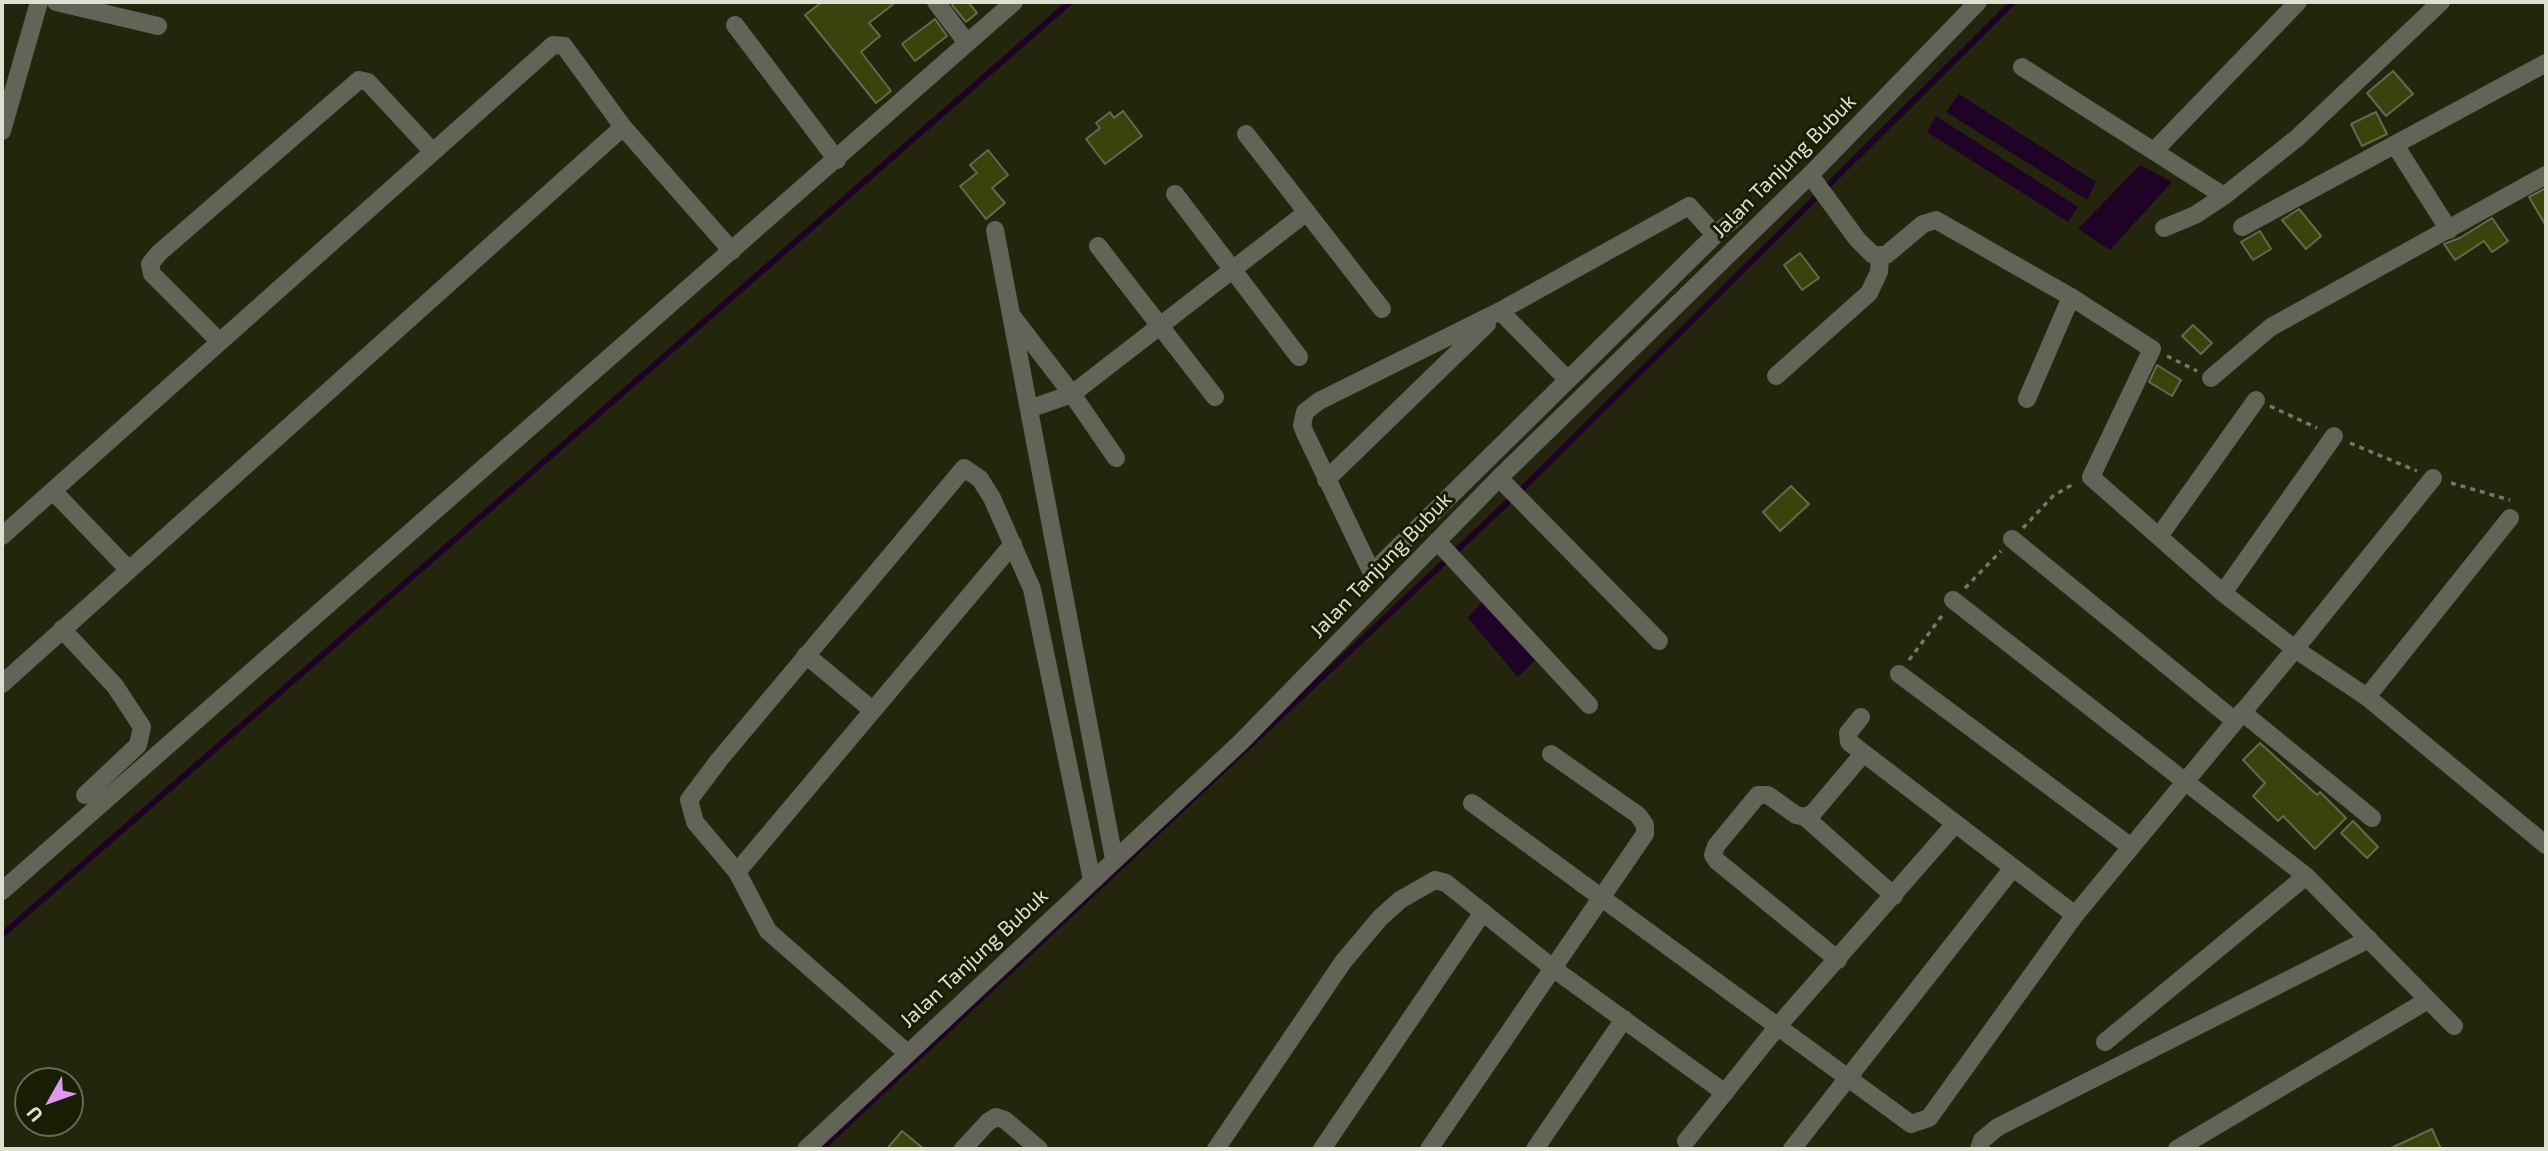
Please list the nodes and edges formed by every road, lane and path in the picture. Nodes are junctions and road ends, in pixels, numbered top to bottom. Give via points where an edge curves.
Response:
1 (38, 2) edge
2 (57, 2) edge
3 (936, 2) edge
4 (1014, 2) edge
5 (1978, 2) edge
6 (2298, 2) edge
7 (2441, 2) edge
8 (735, 25) dead end
9 (159, 26) dead end
10 (967, 43) junction
11 (2546, 63) edge
12 (2022, 67) dead end
13 (623, 127) junction
14 (2, 131) edge
15 (1247, 134) dead end
16 (2395, 145) junction
17 (2154, 151) junction
18 (433, 152) junction
19 (837, 160) junction
20 (2546, 175) edge
21 (1816, 182) junction
22 (1175, 194) dead end
23 (2224, 196) junction
24 (1307, 212) junction
25 (1726, 226) junction
26 (2242, 227) dead end
27 (2164, 228) dead end
28 (995, 230) dead end
29 (2449, 230) junction
30 (1742, 242) junction
31 (1098, 246) dead end
32 (732, 251) junction
33 (1880, 257) junction
34 (1234, 269) junction
35 (2071, 297) junction
36 (1382, 309) dead end
37 (1500, 312) junction
38 (1010, 314) junction
39 (1161, 325) junction
40 (220, 342) junction
41 (1300, 357) dead end
42 (1776, 376) dead end
43 (2211, 378) dead end
44 (1563, 382) junction
45 (1072, 394) junction
46 (1215, 397) dead end
47 (2027, 399) dead end
48 (2256, 400) dead end
49 (1577, 403) junction
50 (1029, 409) junction
51 (2334, 436) dead end
52 (1116, 457) dead end
53 (2433, 478) dead end
54 (1326, 480) junction
55 (1505, 483) junction
56 (53, 491) junction
57 (2510, 518) dead end
58 (2160, 535) junction
59 (2, 536) edge
60 (2012, 539) dead end
61 (1013, 544) junction
62 (1441, 545) junction
63 (129, 570) junction
64 (2223, 593) junction
65 (1953, 600) joint
66 (62, 629) junction
67 (1659, 641) dead end
68 (2295, 649) junction
69 (806, 655) junction
70 (1899, 674) joint
71 (2, 684) edge
72 (2367, 697) junction
73 (1589, 705) dead end
74 (871, 709) junction
75 (1861, 717) dead end
76 (2239, 717) junction
77 (1551, 754) dead end
78 (1863, 754) junction
79 (2184, 783) junction
80 (85, 795) dead end
81 (1472, 803) dead end
82 (1805, 817) junction
83 (2372, 818) dead end
84 (1955, 824) junction
85 (2546, 845) edge
86 (2131, 847) junction
87 (1114, 859) junction
88 (2012, 869) junction
89 (737, 872) junction
90 (2306, 876) junction
91 (1092, 880) junction
92 (2, 891) edge
93 (1894, 896) junction
94 (1602, 898) junction
95 (1483, 912) junction
96 (2076, 915) junction
97 (2369, 939) junction
98 (1839, 960) junction
99 (1555, 969) junction
100 (2428, 1000) junction
101 (1624, 1019) junction
102 (1778, 1026) junction
103 (2454, 1026) dead end
104 (2105, 1042) dead end
105 (906, 1052) junction
106 (1850, 1078) junction
107 (1725, 1093) junction
108 (1686, 1141) dead end
109 (806, 1149) edge
110 (963, 1149) edge
111 (1039, 1149) edge
112 (1216, 1149) edge
113 (1322, 1149) edge
114 (1429, 1149) edge
115 (1535, 1149) edge
116 (1791, 1149) edge
117 (1979, 1149) edge
118 (2177, 1149) edge

1 - 14 street
2 - 9 street
3 - 10 street
4 - 10 street
5 - 21 street, Jalan Tanjung Bubuk
6 - 17 street
7 - 23 street via 2297,138
8 - 19 street
10 - 19 street
11 - 16 street
12 - 17 street
13 - 18 street via 559,44
13 - 32 street
13 - 63 street
15 - 24 street
16 - 26 street
16 - 29 street
17 - 23 street
18 - 40 street
18 - 40 street via 368,82 359,80 159,253 150,264 152,274
19 - 32 street
20 - 29 street
21 - 30 street, Jalan Tanjung Bubuk
21 - 33 street via 1865,249
22 - 34 street
23 - 27 street
24 - 34 street
24 - 36 street
25 - 30 street
25 - 37 street via 1689,206
25 - 44 street
28 - 38 street
29 - 43 street via 2271,327
30 - 49 street, Jalan Tanjung Bubuk
31 - 39 street
32 - 92 street
33 - 35 street via 1923,224 1936,220
33 - 42 street via 1869,293
34 - 39 street
34 - 41 street
35 - 47 street
35 - 58 street via 2152,348 2091,477
37 - 44 street
37 - 54 street
37 - 54 street via 1305,412 1302,425
38 - 45 street
38 - 50 street
39 - 45 street
39 - 46 street
40 - 56 street
44 - 49 street
44 - 54 street via 1372,573
45 - 50 street
45 - 52 street
48 - 58 street
49 - 55 street, Jalan Tanjung Bubuk
50 - 87 street
51 - 64 street
53 - 68 street
55 - 62 street, Jalan Tanjung Bubuk
55 - 67 street
56 - 59 street
56 - 63 street
57 - 72 street
58 - 64 street
60 - 76 street
61 - 69 street via 980,479 964,468
61 - 74 street
61 - 91 street via 1032,589
62 - 73 street
62 - 87 street, Jalan Tanjung Bubuk via 1241,742
63 - 66 street
64 - 68 street
65 - 70 path
65 - 79 street
66 - 71 street
66 - 80 street via 115,686 142,727 138,745
68 - 72 street
68 - 76 street
69 - 74 street
69 - 89 street via 689,800 695,822
70 - 86 street
72 - 85 street
74 - 89 street
75 - 78 street via 1847,738
76 - 79 street
76 - 83 street
77 - 94 street via 1625,804 1645,825 1642,842
78 - 82 street
78 - 84 street
79 - 86 street
79 - 90 street
81 - 94 street
82 - 93 street
82 - 98 street via 1761,793 1713,855
84 - 88 street
84 - 93 street
86 - 96 street
87 - 91 street, Jalan Tanjung Bubuk
88 - 96 street
88 - 106 street
89 - 105 street via 757,914 782,946
90 - 97 street
90 - 104 street
91 - 105 street, Jalan Tanjung Bubuk
93 - 98 street
94 - 99 street
94 - 102 street
95 - 99 street
95 - 112 street via 1446,883 1435,880 1400,900 1343,962
95 - 113 street
96 - 106 street via 1929,1118 1912,1124
97 - 100 street
97 - 117 street via 1998,1127 1982,1140
98 - 102 street
99 - 101 street
99 - 114 street
100 - 103 street
100 - 118 street
101 - 107 street
101 - 115 street
102 - 106 street
102 - 107 street
105 - 109 street, Jalan Tanjung Bubuk
106 - 116 street
107 - 108 street
110 - 111 street via 996,1117

